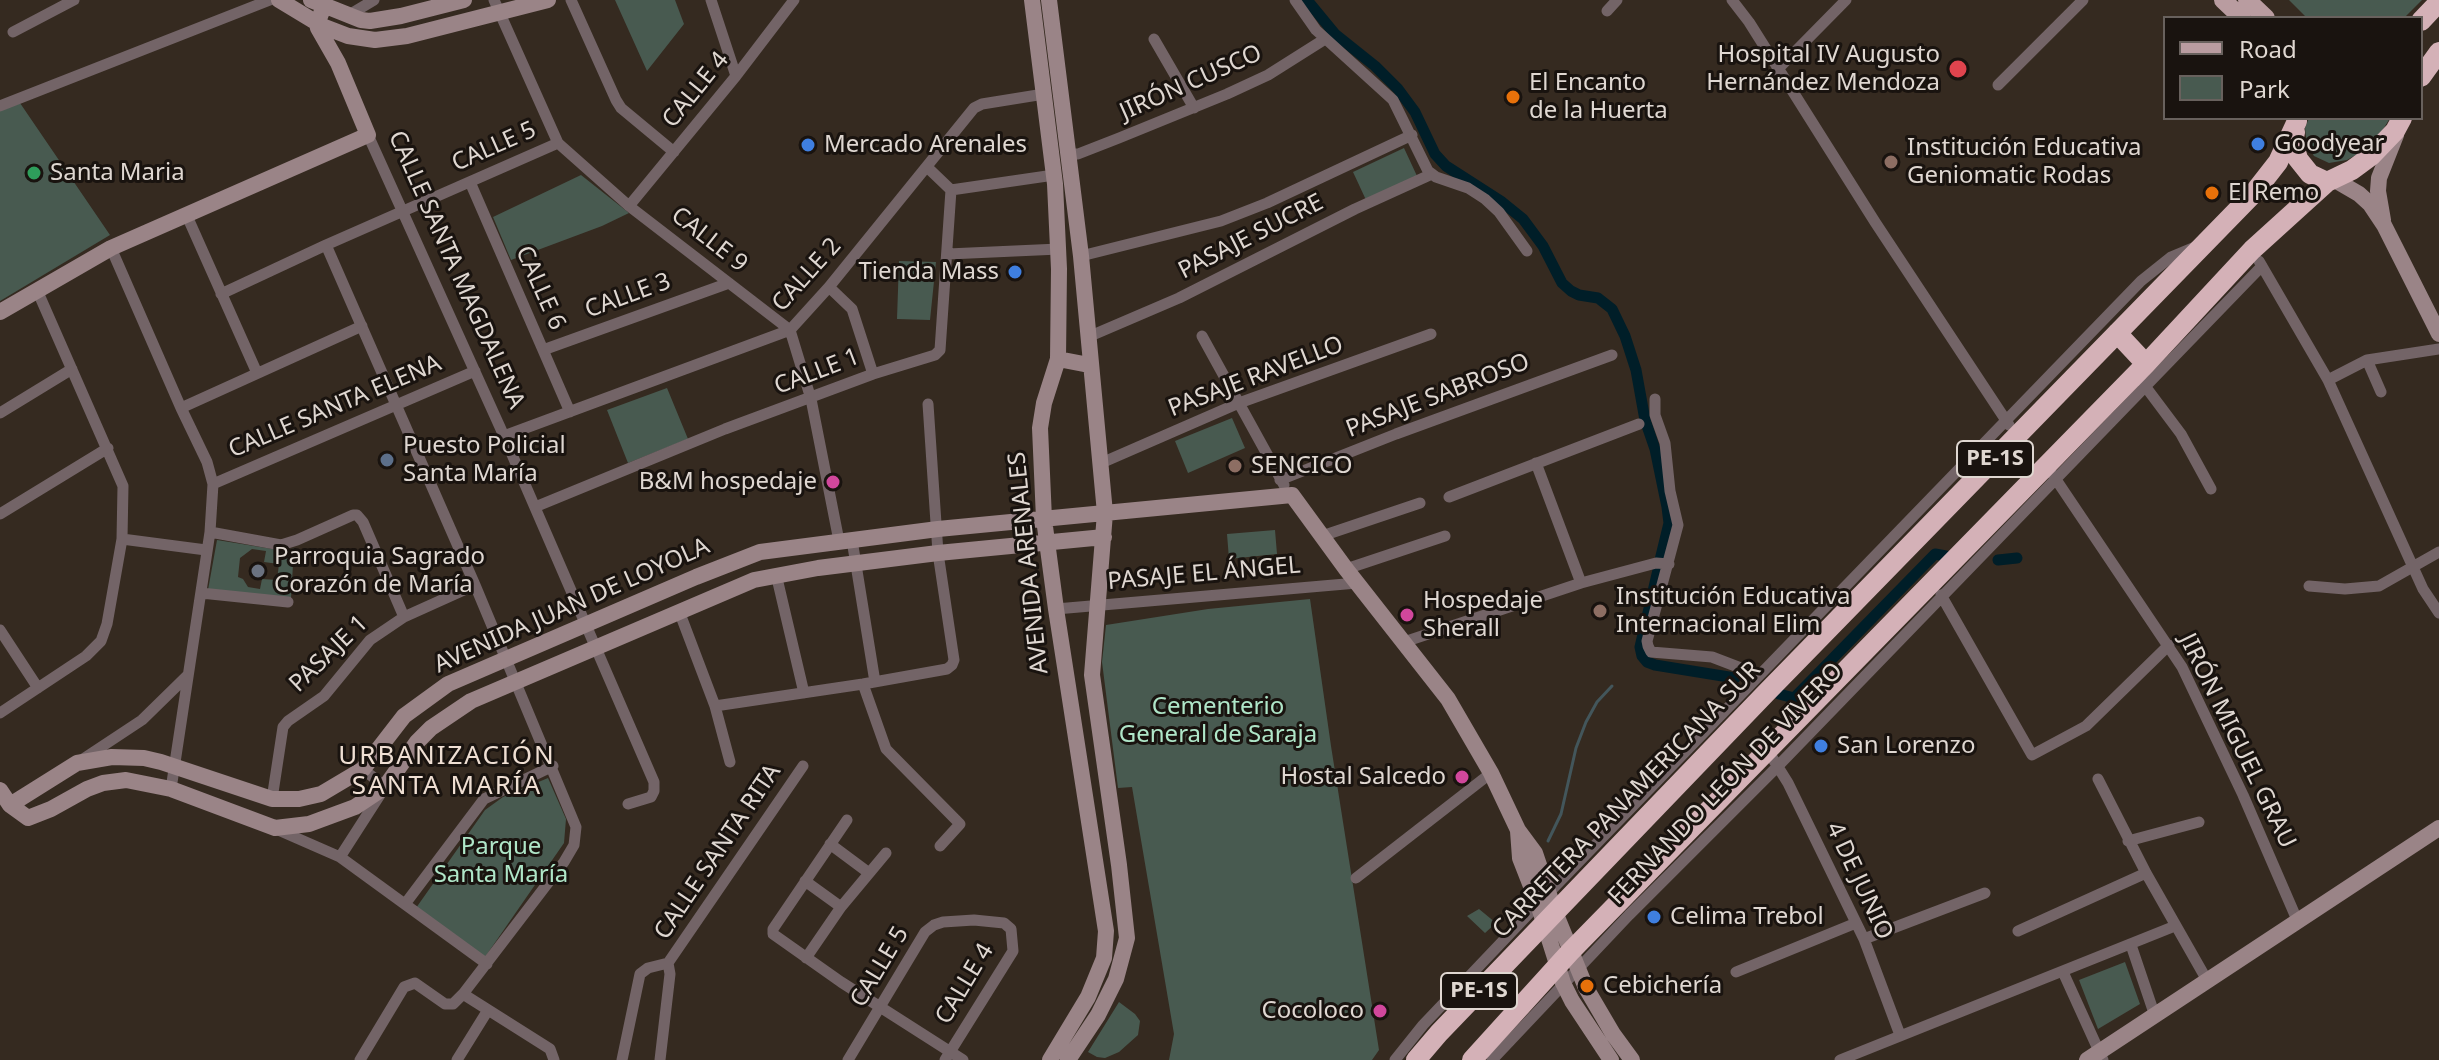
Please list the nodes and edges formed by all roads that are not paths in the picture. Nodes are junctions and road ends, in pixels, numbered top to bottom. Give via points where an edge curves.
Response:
1 (74, 0) edge
2 (270, 0) edge
3 (279, 0) edge
4 (374, 0) edge
5 (464, 0) edge
6 (548, 0) edge
7 (571, 0) edge
8 (711, 0) edge
9 (794, 0) edge
10 (1032, 0) edge
11 (1049, 0) edge
12 (1295, 0) edge
13 (1617, 0) edge
14 (1732, 0) edge
15 (1846, 0) edge
16 (2083, 0) edge
17 (2223, 0) edge
18 (2247, 0) edge
19 (2439, 2) edge
20 (317, 3) edge
21 (497, 6) edge
22 (1607, 11) dead end
23 (349, 15) junction
24 (2240, 16) edge
25 (2264, 16) edge
26 (2423, 19) edge
27 (317, 24) junction
28 (13, 32) dead end
29 (341, 34) junction
30 (1154, 39) dead end
31 (1325, 39) junction
32 (2439, 52) edge
33 (338, 63) junction
34 (1777, 70) junction
35 (2423, 74) edge
36 (736, 76) junction
37 (1998, 85) dead end
38 (1044, 94) junction
39 (0, 106) edge
40 (1194, 108) junction
41 (2296, 120) edge
42 (2297, 120) edge
43 (2401, 121) edge
44 (368, 135) junction
45 (1412, 135) junction
46 (558, 143) junction
47 (674, 152) junction
48 (1069, 154) junction
49 (929, 169) junction
50 (1432, 174) junction
51 (1054, 175) junction
52 (2331, 181) junction
53 (470, 182) junction
54 (951, 190) junction
55 (629, 206) junction
56 (402, 211) junction
57 (187, 216) junction
58 (2384, 225) junction
59 (326, 245) junction
60 (2203, 245) junction
61 (111, 248) junction
62 (1059, 249) junction
63 (1527, 251) dead end
64 (948, 254) junction
65 (1081, 256) junction
66 (2257, 258) junction
67 (729, 283) junction
68 (829, 287) junction
69 (37, 290) junction
70 (221, 294) junction
71 (0, 312) edge
72 (362, 326) junction
73 (790, 330) junction
74 (2117, 333) junction
75 (1431, 334) dead end
76 (2439, 334) edge
77 (1202, 336) dead end
78 (1088, 337) junction
79 (2439, 349) edge
80 (543, 350) junction
81 (1612, 355) dead end
82 (1058, 359) junction
83 (2367, 360) junction
84 (1089, 365) junction
85 (72, 369) junction
86 (475, 371) junction
87 (257, 373) junction
88 (873, 374) junction
89 (2142, 374) junction
90 (2328, 380) junction
91 (2381, 392) dead end
92 (811, 399) junction
93 (1655, 399) dead end
94 (1239, 403) junction
95 (928, 404) dead end
96 (396, 405) junction
97 (181, 408) junction
98 (570, 412) junction
99 (0, 413) edge
100 (1639, 424) dead end
101 (2012, 428) junction
102 (504, 436) junction
103 (108, 448) junction
104 (1536, 463) junction
105 (1099, 464) junction
106 (2051, 472) junction
107 (1280, 480) junction
108 (213, 484) junction
109 (2211, 489) dead end
110 (1292, 495) junction
111 (1449, 497) dead end
112 (1420, 503) dead end
113 (535, 507) junction
114 (1105, 513) junction
115 (0, 514) edge
116 (1044, 519) junction
117 (938, 529) junction
118 (210, 532) junction
119 (1322, 536) junction
120 (1445, 536) dead end
121 (1104, 537) junction
122 (122, 539) junction
123 (846, 541) junction
124 (1048, 543) junction
125 (206, 550) junction
126 (2439, 552) edge
127 (938, 553) junction
128 (856, 564) junction
129 (1669, 564) junction
130 (2413, 568) junction
131 (1346, 569) junction
132 (776, 574) junction
133 (1357, 583) junction
134 (1581, 583) junction
135 (475, 585) junction
136 (1939, 586) junction
137 (2309, 586) dead end
138 (201, 593) junction
139 (288, 602) dead end
140 (1097, 606) junction
141 (1056, 609) junction
142 (679, 611) junction
143 (2439, 613) edge
144 (404, 617) junction
145 (586, 626) junction
146 (0, 630) edge
147 (1404, 642) junction
148 (2169, 645) junction
149 (596, 648) junction
150 (505, 658) junction
151 (188, 675) junction
152 (515, 680) junction
153 (869, 683) junction
154 (1763, 684) junction
155 (38, 688) junction
156 (804, 693) junction
157 (715, 706) junction
158 (0, 713) edge
159 (1772, 759) junction
160 (730, 762) dead end
161 (77, 763) junction
162 (173, 766) junction
163 (553, 766) junction
164 (803, 766) dead end
165 (363, 769) junction
166 (1491, 773) junction
167 (2098, 779) dead end
168 (385, 787) junction
169 (171, 789) junction
170 (0, 790) edge
171 (272, 799) junction
172 (628, 804) dead end
173 (10, 805) junction
174 (847, 820) dead end
175 (2199, 822) dead end
176 (275, 828) junction
177 (2439, 828) edge
178 (2128, 841) junction
179 (830, 844) junction
180 (940, 846) dead end
181 (886, 853) dead end
182 (340, 857) junction
183 (869, 873) junction
184 (2146, 873) junction
185 (1356, 878) dead end
186 (805, 881) junction
187 (1985, 893) dead end
188 (405, 904) junction
189 (841, 907) junction
190 (1546, 908) junction
191 (2298, 922) junction
192 (1856, 923) junction
193 (2175, 926) junction
194 (1011, 929) joint
195 (2018, 931) dead end
196 (1864, 939) junction
197 (2131, 945) junction
198 (806, 958) junction
199 (668, 963) junction
200 (487, 964) junction
201 (1567, 968) junction
202 (1736, 972) dead end
203 (2063, 972) junction
204 (2208, 982) junction
205 (463, 994) junction
206 (881, 1008) junction
207 (488, 1010) junction
208 (2155, 1016) junction
209 (1900, 1035) junction
210 (1606, 1039) junction
211 (948, 1056) edge
212 (2096, 1057) edge
213 (360, 1060) edge
214 (457, 1060) edge
215 (554, 1060) edge
216 (622, 1060) edge
217 (660, 1060) edge
218 (848, 1060) edge
219 (963, 1060) edge
220 (1050, 1060) edge
221 (1068, 1060) edge
222 (1395, 1060) edge
223 (1416, 1060) edge
224 (1472, 1060) edge
225 (1492, 1060) edge
226 (1611, 1060) edge
227 (1632, 1060) edge
228 (1840, 1060) edge

1 - 28 street
2 - 39 street
3 - 27 street
4 - 23 street
5 - 23 street via 386,19
6 - 21 street
7 - 47 street via 621,108
8 - 36 street
9 - 36 street, CALLE 4
10 - 38 street, AVENIDA ARENALES
11 - 48 street
12 - 31 street
13 - 22 street
14 - 34 street
15 - 34 street
16 - 37 street
17 - 24 main road
18 - 25 main road
19 - 26 highway
20 - 23 street
20 - 27 street
21 - 29 street via 390,39
21 - 46 street, CALLE 9
23 - 29 street
27 - 29 street
27 - 33 street, CALLE SANTA MAGDALENA
29 - 33 street
30 - 40 street
31 - 40 street, JIRÓN CUSCO via 1268,75
31 - 45 street via 1388,93
32 - 35 highway
33 - 44 street, CALLE SANTA MAGDALENA
34 - 101 street
36 - 47 street, CALLE 4
38 - 49 street, CALLE 2 via 978,105
38 - 51 street, AVENIDA ARENALES
40 - 48 street, JIRÓN CUSCO
41 - 60 highway, CARRETERA PANAMERICANA SUR / PE-1S via 2268,176
42 - 52 highway, PE-1S via 2293,141 2298,159 2310,174
43 - 52 highway, PE-1S via 2379,149
43 - 58 street via 2379,178
44 - 56 street, CALLE SANTA MAGDALENA
44 - 57 street
45 - 50 street
45 - 65 street via 1221,221
46 - 53 street, CALLE 5
46 - 55 street, CALLE 9
47 - 55 street, CALLE 4
48 - 65 street
49 - 54 street
49 - 68 street, CALLE 2
50 - 63 street via 1485,199
50 - 78 street, PASAJE SUCRE
51 - 54 street
51 - 62 street, AVENIDA ARENALES
52 - 58 street via 2359,194
52 - 66 highway, PE-1S
53 - 56 street, CALLE 5
53 - 80 street, CALLE 6
54 - 64 street, CALLE 1
55 - 67 street, CALLE 9
56 - 59 street, CALLE 5
56 - 86 street, CALLE SANTA MAGDALENA
57 - 61 street
57 - 70 street
58 - 76 street
59 - 70 street, CALLE 5
59 - 72 street
60 - 74 highway, CARRETERA PANAMERICANA SUR / PE-1S
60 - 101 street via 2171,257 2149,273
61 - 69 street
61 - 97 street
62 - 64 street
62 - 82 street, AVENIDA ARENALES
64 - 88 street, CALLE 1 via 940,350
65 - 78 street
66 - 89 highway, PE-1S
66 - 90 street
67 - 73 street, CALLE 9
67 - 80 street, CALLE 3
68 - 73 street, CALLE 2
68 - 88 street via 852,309
69 - 71 street
69 - 85 street
70 - 87 street
72 - 87 street
72 - 96 street
73 - 92 street
73 - 98 street, CALLE 2
74 - 89 highway
74 - 101 highway, CARRETERA PANAMERICANA SUR / PE-1S
75 - 94 street, PASAJE RAVELLO
77 - 94 street
78 - 84 street
79 - 83 street
80 - 98 street, CALLE 6
81 - 107 street, PASAJE SABROSO
82 - 84 street
82 - 116 street, AVENIDA ARENALES via 1041,415
83 - 90 street
83 - 91 street
84 - 105 street
85 - 99 street
85 - 103 street
86 - 96 street, CALLE SANTA ELENA
86 - 102 street, CALLE SANTA MAGDALENA
87 - 97 street
88 - 92 street, CALLE 1
89 - 106 highway, PE-1S
89 - 109 street
90 - 130 street
92 - 113 street, CALLE 1
92 - 123 street
93 - 129 street via 1678,525
94 - 105 street, PASAJE RAVELLO
94 - 107 street
95 - 117 street
96 - 108 street, CALLE SANTA ELENA
96 - 135 street
97 - 108 street
98 - 102 street, CALLE 2
100 - 104 street
101 - 154 street
101 - 154 highway, CARRETERA PANAMERICANA SUR / PE-1S via 1787,672
102 - 113 street, CALLE SANTA MAGDALENA
103 - 115 street
103 - 122 street via 123,486
104 - 111 street
104 - 134 street
105 - 114 street
106 - 136 street
106 - 136 highway, PE-1S via 1970,544
106 - 148 street, JIRÓN MIGUEL GRAU
107 - 110 street
108 - 118 street
110 - 114 street, AVENIDA JUAN DE LOYOLA
110 - 119 street
112 - 119 street
113 - 145 street, CALLE SANTA MAGDALENA
114 - 116 street, AVENIDA JUAN DE LOYOLA
114 - 121 street
116 - 117 street, AVENIDA JUAN DE LOYOLA
116 - 124 street, AVENIDA ARENALES
117 - 123 street, AVENIDA JUAN DE LOYOLA
117 - 127 street
118 - 125 street
118 - 144 street via 281,545 357,515
119 - 131 street
120 - 131 street
121 - 124 street, AVENIDA JUAN DE LOYOLA
121 - 140 street
122 - 125 street
122 - 155 street via 101,641
123 - 128 street
123 - 145 street, AVENIDA JUAN DE LOYOLA via 743,558
124 - 127 street, AVENIDA JUAN DE LOYOLA
124 - 141 street, AVENIDA ARENALES
125 - 138 street
126 - 130 street
127 - 128 street, AVENIDA JUAN DE LOYOLA
127 - 153 street via 952,665
128 - 132 street, AVENIDA JUAN DE LOYOLA
128 - 153 street
129 - 134 street
129 - 154 street via 1647,641 1651,652 1712,657
130 - 137 street via 2379,586
130 - 143 street
131 - 133 street
132 - 142 street, AVENIDA JUAN DE LOYOLA
132 - 156 street
133 - 140 street, PASAJE EL ÁNGEL
133 - 147 street
134 - 147 street
135 - 144 street, PASAJE 1
135 - 150 street
136 - 148 street via 2032,755 2086,726
136 - 159 highway, PE-1S
138 - 139 street
138 - 151 street
140 - 141 street, PASAJE EL ÁNGEL
140 - 221 street via 1092,675 1127,938 1116,979
141 - 220 street, AVENIDA ARENALES via 1105,947 1088,997
142 - 149 street, AVENIDA JUAN DE LOYOLA
142 - 157 street, CALLE SANTA RITA
144 - 171 street, PASAJE 1 via 370,640 324,696 283,727
145 - 149 street, CALLE SANTA MAGDALENA
145 - 150 street, AVENIDA JUAN DE LOYOLA
146 - 155 street
147 - 166 street via 1448,699
148 - 191 street, JIRÓN MIGUEL GRAU
149 - 152 street, AVENIDA JUAN DE LOYOLA
149 - 172 street, CALLE SANTA MAGDALENA via 654,782 651,797
150 - 152 street
150 - 165 street, AVENIDA JUAN DE LOYOLA via 430,694 390,731
151 - 161 street via 142,720
151 - 162 street
152 - 163 street
152 - 168 street, AVENIDA JUAN DE LOYOLA via 444,717 417,742
153 - 156 street
153 - 180 street via 886,749 960,824
154 - 190 highway, CARRETERA PANAMERICANA SUR / PE-1S
155 - 158 street
156 - 157 street
157 - 160 street, CALLE SANTA RITA
159 - 192 street, 4 DE JUNIO
159 - 201 highway, PE-1S
161 - 162 street, AVENIDA JUAN DE LOYOLA via 127,757
161 - 173 street, AVENIDA JUAN DE LOYOLA
162 - 169 street
162 - 171 street, AVENIDA JUAN DE LOYOLA
163 - 188 street via 484,799
163 - 200 street via 574,817 574,845
164 - 199 street, CALLE SANTA RITA
165 - 168 street
165 - 171 street, AVENIDA JUAN DE LOYOLA via 321,794
166 - 185 street
166 - 190 street via 1518,830 1520,858
167 - 178 street
168 - 176 street, AVENIDA JUAN DE LOYOLA via 325,820
168 - 182 street
169 - 173 street, AVENIDA JUAN DE LOYOLA via 126,780 103,783 33,818
169 - 176 street, AVENIDA JUAN DE LOYOLA
170 - 173 street
174 - 179 street
175 - 178 street
176 - 182 street
177 - 191 street
178 - 184 street
179 - 183 street
179 - 186 street
181 - 183 street
182 - 188 street
183 - 189 street
184 - 193 street
184 - 195 street
186 - 189 street
186 - 198 street via 773,929 776,938
187 - 196 street
188 - 200 street
189 - 198 street
190 - 201 street
190 - 222 street via 1423,1025
190 - 223 highway, CARRETERA PANAMERICANA SUR / PE-1S
191 - 204 street
192 - 196 street, 4 DE JUNIO
192 - 202 street
193 - 197 street
193 - 204 street
194 - 206 street, CALLE 5 via 995,921 934,925
194 - 211 street, CALLE 4 via 1008,962
196 - 209 street, 4 DE JUNIO
197 - 203 street
197 - 208 street
198 - 206 street
199 - 216 street, CALLE SANTA RITA via 640,974
199 - 217 street, CALLE SANTA RITA
200 - 205 street
201 - 210 street
201 - 224 highway, PE-1S
201 - 225 street
203 - 209 street
203 - 212 street
204 - 208 street
205 - 207 street
205 - 213 street via 445,1004 415,983 404,987
206 - 211 street
206 - 218 street, CALLE 5
207 - 214 street
207 - 215 street via 550,1049
208 - 212 street
209 - 228 street
210 - 226 street
210 - 227 street
211 - 219 street

